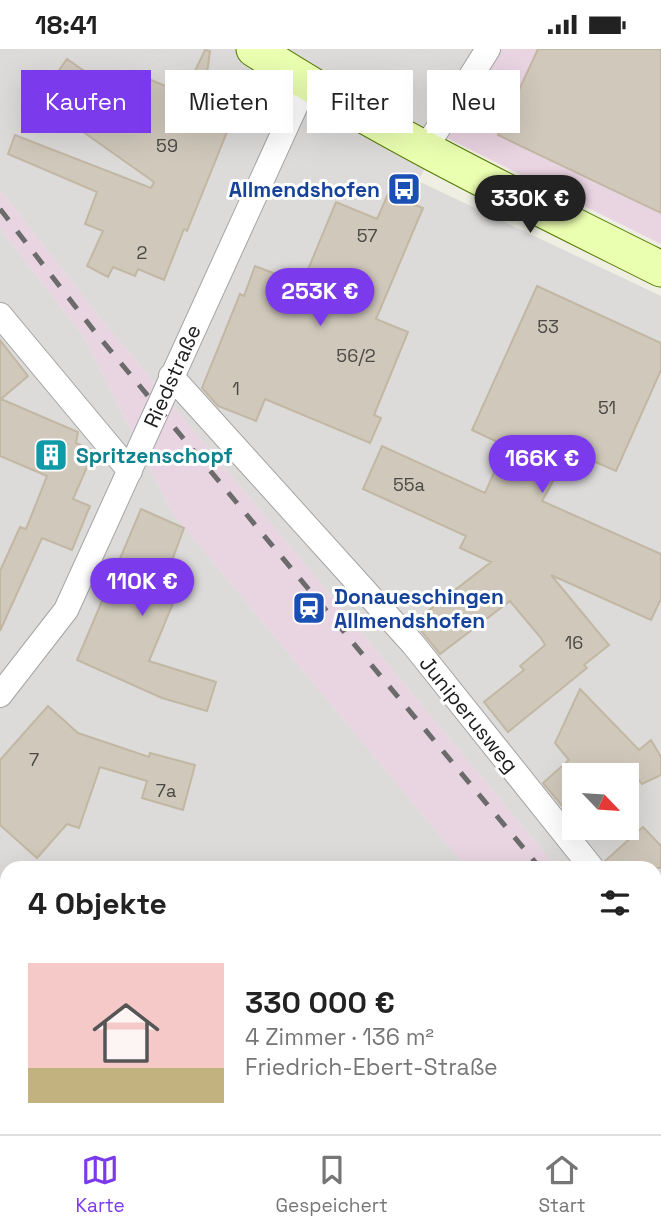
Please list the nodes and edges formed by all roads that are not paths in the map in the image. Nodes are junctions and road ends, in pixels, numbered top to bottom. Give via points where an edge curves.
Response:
1 (254, 49) edge
2 (488, 49) edge
3 (306, 83) junction
4 (425, 149) junction
5 (661, 269) edge
6 (0, 314) edge
7 (171, 376) junction
8 (130, 471) junction
9 (0, 695) edge
10 (587, 861) edge

1 - 3 main road
2 - 4 street
3 - 4 main road
3 - 7 street, Riedstraße
4 - 5 main road
6 - 8 street
7 - 8 street, Riedstraße
7 - 10 street, Juniperusweg via 413,644
8 - 9 street, Riedstraße via 66,610

